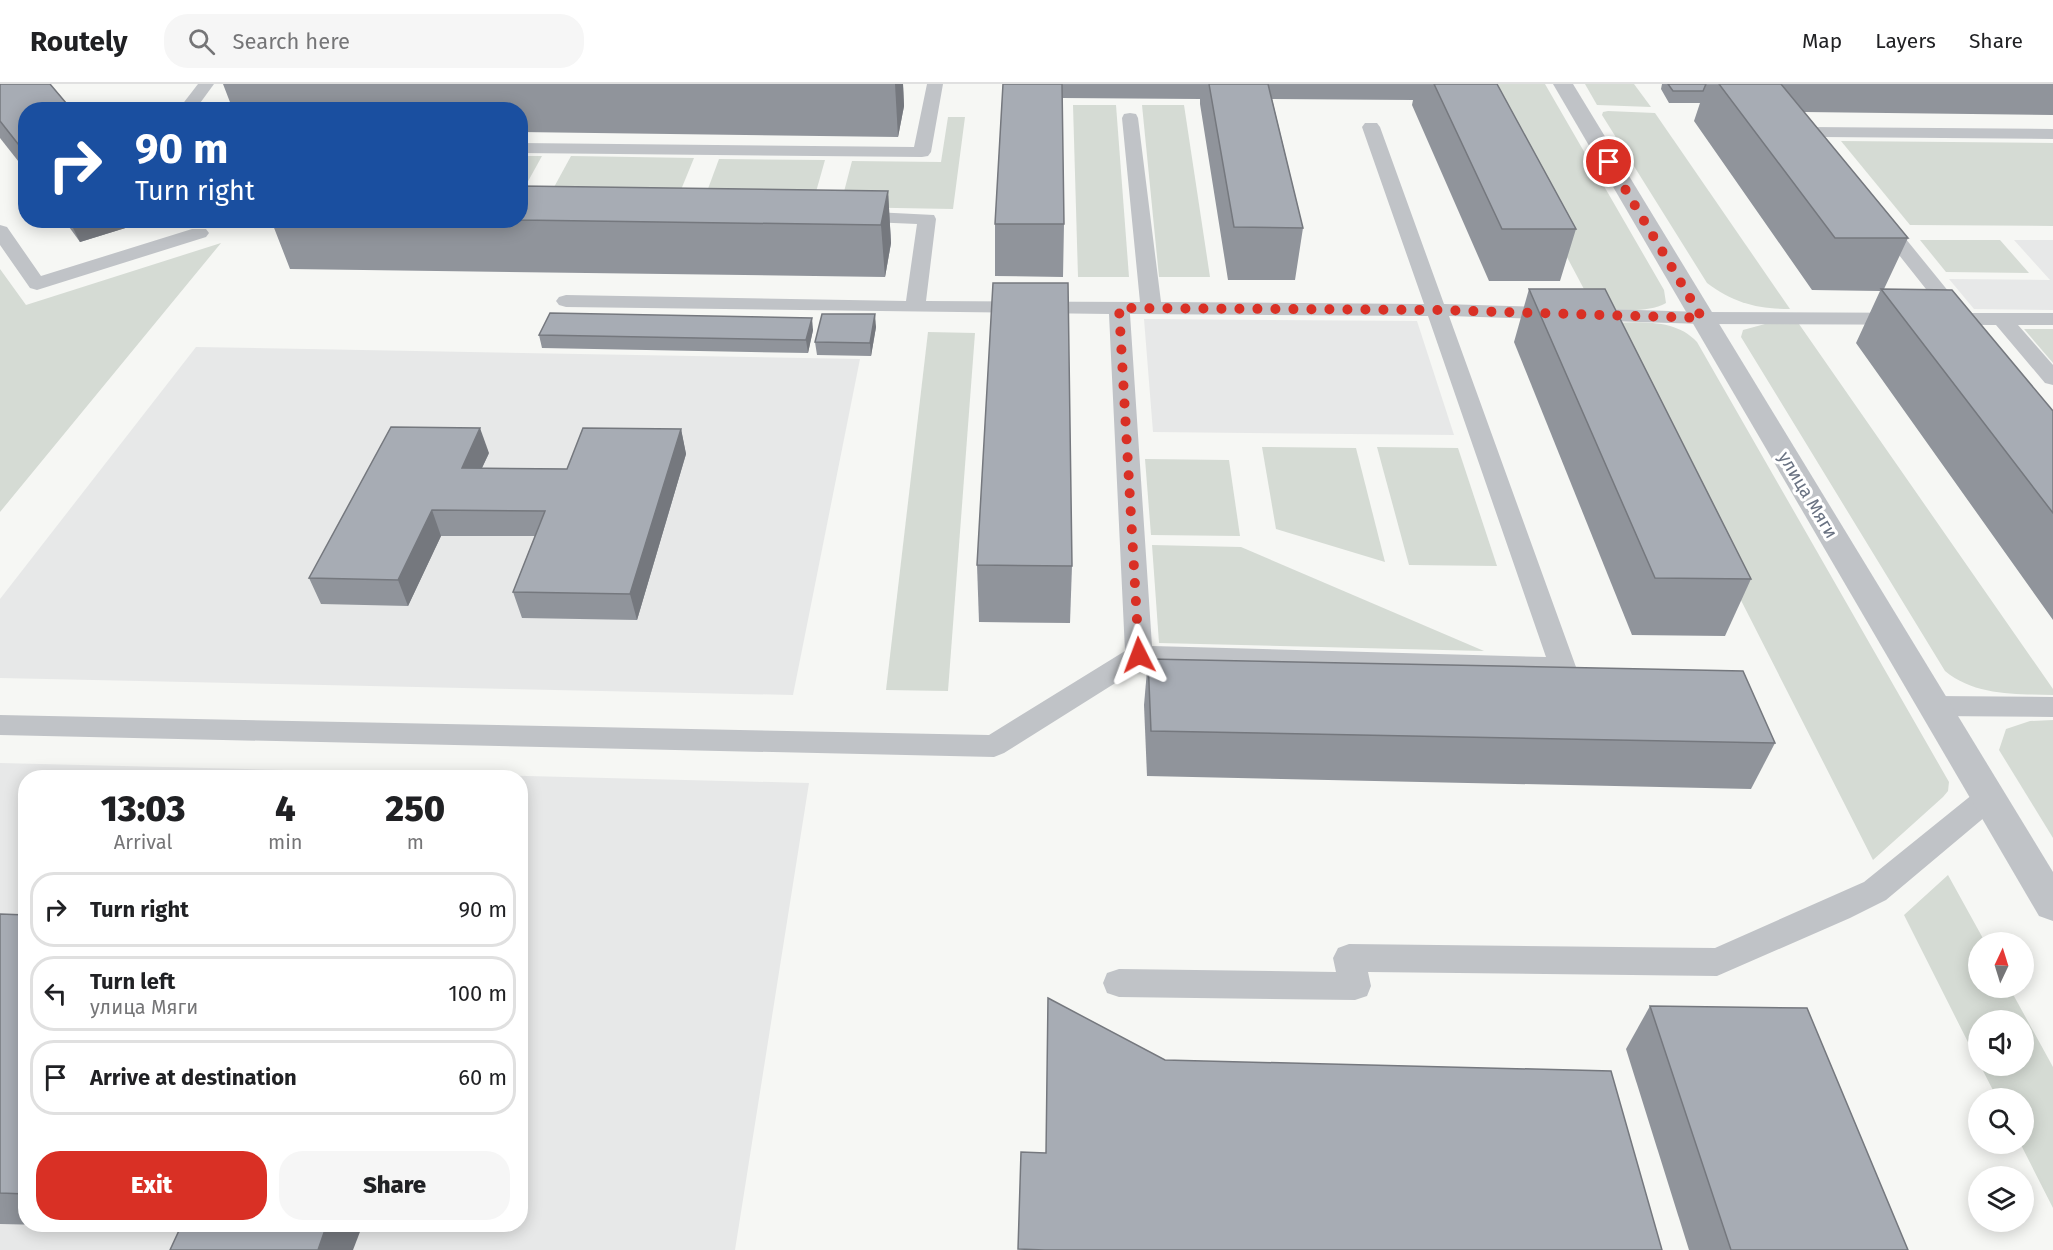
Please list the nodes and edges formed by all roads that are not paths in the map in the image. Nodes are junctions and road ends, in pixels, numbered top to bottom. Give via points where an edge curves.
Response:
1 (206, 84) edge
2 (935, 84) edge
3 (1563, 84) edge
4 (192, 102) edge
5 (1130, 118) dead end
6 (1371, 127) dead end
7 (2053, 134) edge
8 (528, 148) edge
9 (1839, 169) edge
10 (1869, 206) edge
11 (834, 217) edge
12 (0, 231) edge
13 (200, 233) dead end
14 (567, 301) dead end
15 (915, 307) junction
16 (1119, 308) junction
17 (1151, 308) junction
18 (1437, 310) junction
19 (1702, 318) junction
20 (1960, 318) junction
21 (2002, 319) junction
22 (2053, 319) edge
23 (2053, 378) edge
24 (1139, 655) junction
25 (1934, 706) junction
26 (2053, 707) edge
27 (0, 725) edge
28 (1988, 798) junction
29 (2053, 906) edge
30 (1119, 983) dead end

1 - 4 lane
2 - 8 lane via 922,152
3 - 19 street, улица Мяги
5 - 17 lane
6 - 18 lane
7 - 9 lane via 1809,132
10 - 20 lane
11 - 15 lane via 927,219
12 - 13 lane via 37,284
14 - 15 lane
15 - 16 lane
16 - 17 lane
16 - 24 lane
17 - 18 lane
18 - 19 lane
18 - 24 lane via 1563,667
19 - 20 lane
19 - 25 street, улица Мяги
20 - 21 lane
21 - 22 lane
21 - 23 lane
24 - 27 lane via 994,746
25 - 26 lane
25 - 28 street, улица Мяги
28 - 29 street, улица Мяги
28 - 30 lane via 1875,891 1717,962 1350,958 1355,986

